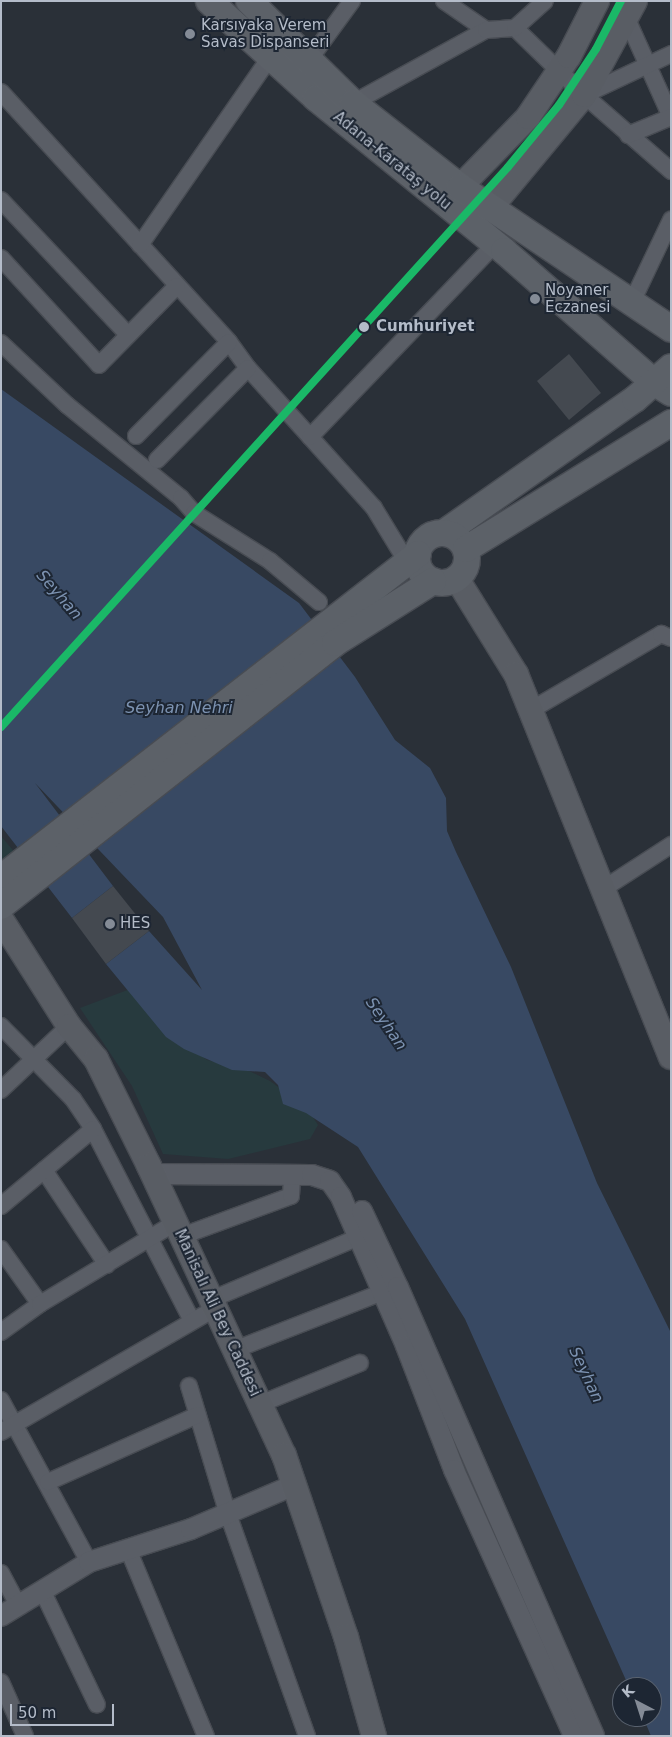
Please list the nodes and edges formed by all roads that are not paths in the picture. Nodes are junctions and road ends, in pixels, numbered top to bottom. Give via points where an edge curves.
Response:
1 (209, 1) edge
2 (249, 1) edge
3 (352, 1) edge
4 (444, 1) edge
5 (545, 1) edge
6 (597, 1) edge
7 (631, 10) edge
8 (515, 28) junction
9 (486, 30) junction
10 (671, 54) edge
11 (270, 57) junction
12 (309, 60) junction
13 (646, 64) junction
14 (559, 71) junction
15 (1, 92) edge
16 (584, 95) junction
17 (353, 103) junction
18 (7, 111) edge
19 (671, 117) edge
20 (628, 135) junction
21 (671, 171) edge
22 (460, 187) junction
23 (1, 200) edge
24 (492, 206) junction
25 (671, 220) edge
26 (495, 244) junction
27 (140, 245) junction
28 (1, 258) edge
29 (177, 286) junction
30 (632, 302) junction
31 (671, 329) edge
32 (128, 336) junction
33 (230, 342) junction
34 (1, 343) edge
35 (248, 368) junction
36 (666, 381) edge
37 (671, 423) edge
38 (136, 436) dead end
39 (310, 437) junction
40 (157, 460) dead end
41 (444, 533) junction
42 (466, 549) junction
43 (412, 558) junction
44 (445, 580) junction
45 (318, 602) dead end
46 (330, 636) junction
47 (671, 638) edge
48 (530, 710) junction
49 (671, 846) edge
50 (32, 868) junction
51 (1, 878) edge
52 (603, 889) junction
53 (1, 906) edge
54 (1, 918) edge
55 (1, 1026) edge
56 (69, 1026) junction
57 (671, 1057) edge
58 (35, 1058) junction
59 (1, 1090) edge
60 (93, 1129) junction
61 (44, 1170) junction
62 (153, 1174) junction
63 (292, 1175) junction
64 (1, 1206) edge
65 (178, 1230) junction
66 (359, 1237) junction
67 (147, 1238) junction
68 (1, 1249) edge
69 (107, 1265) junction
70 (383, 1292) junction
71 (40, 1304) junction
72 (212, 1304) junction
73 (192, 1321) junction
74 (1, 1332) edge
75 (234, 1350) junction
76 (360, 1363) dead end
77 (189, 1386) dead end
78 (1, 1400) edge
79 (260, 1404) junction
80 (198, 1415) junction
81 (16, 1423) junction
82 (1, 1432) edge
83 (48, 1482) junction
84 (294, 1485) junction
85 (228, 1514) junction
86 (128, 1549) junction
87 (90, 1562) junction
88 (1, 1573) edge
89 (42, 1590) junction
90 (18, 1605) junction
91 (1, 1616) edge
92 (1, 1682) edge
93 (97, 1705) dead end
94 (25, 1736) edge
95 (206, 1736) edge
96 (307, 1736) edge
97 (374, 1736) edge
98 (574, 1736) edge
99 (594, 1736) edge

1 - 11 main road, Adana-Karataş yolu
2 - 12 main road, Adana-Karataş yolu
3 - 12 street
4 - 9 street
5 - 8 street
6 - 14 main road
7 - 13 street
7 - 16 main road
8 - 9 street
8 - 14 street
9 - 17 street
10 - 13 street
11 - 26 main road, Adana-Karataş yolu
11 - 27 street
12 - 17 main road, Adana-Karataş yolu
13 - 16 street
13 - 19 street via 668,104
14 - 16 street
14 - 22 main road via 528,117
15 - 18 street
16 - 20 street
16 - 24 main road
17 - 22 main road, Adana-Karataş yolu
18 - 27 street
19 - 20 street
20 - 21 street
22 - 24 main road, Adana-Karataş yolu
23 - 32 street
24 - 30 main road, Adana-Karataş yolu
25 - 30 street
26 - 36 main road, Adana-Karataş yolu
26 - 39 street
27 - 29 street
28 - 32 street via 99,365
29 - 32 street
29 - 33 street
30 - 31 main road, Adana-Karataş yolu
33 - 35 street
33 - 38 street
34 - 45 street via 68,406 181,498 194,513 270,561
35 - 39 street
35 - 40 street
36 - 41 main road
37 - 42 main road
39 - 43 street via 374,508
41 - 42 main road via 457,538
41 - 43 main road via 424,541
42 - 44 main road via 466,565
43 - 44 main road via 421,570
43 - 46 main road
44 - 46 main road
44 - 48 main road via 516,674
46 - 50 main road
47 - 48 street via 661,634
48 - 52 main road
49 - 52 street
50 - 51 main road
50 - 53 main road
52 - 57 main road
54 - 56 main road, Manisalı Ali Bey Caddesi
55 - 58 street
56 - 58 street
56 - 62 main road, Manisalı Ali Bey Caddesi via 96,1060
58 - 59 street
58 - 60 street via 73,1099
60 - 61 street
60 - 67 street
61 - 64 street
61 - 69 street
62 - 63 street
62 - 65 main road, Manisalı Ali Bey Caddesi
63 - 65 street via 291,1196
63 - 66 street via 312,1175 330,1181
63 - 99 street via 322,1165 340,1174 353,1192 398,1287
65 - 67 street
65 - 72 main road, Manisalı Ali Bey Caddesi
66 - 70 street
66 - 72 street
67 - 69 street
67 - 73 street
68 - 71 street
69 - 71 street
70 - 75 street
70 - 98 street via 454,1470
71 - 74 street
72 - 73 street
72 - 75 main road, Manisalı Ali Bey Caddesi
73 - 81 street
75 - 79 main road, Manisalı Ali Bey Caddesi
76 - 79 street
77 - 80 street
78 - 81 street
79 - 84 main road, Manisalı Ali Bey Caddesi
80 - 83 street
80 - 85 street
81 - 82 street
81 - 83 street
83 - 87 street
84 - 85 street
84 - 97 main road, Manisalı Ali Bey Caddesi via 346,1637
85 - 86 street
85 - 96 street
86 - 87 street
86 - 95 street
87 - 89 street
88 - 90 street
89 - 90 street
89 - 93 street
90 - 91 street
92 - 94 street

